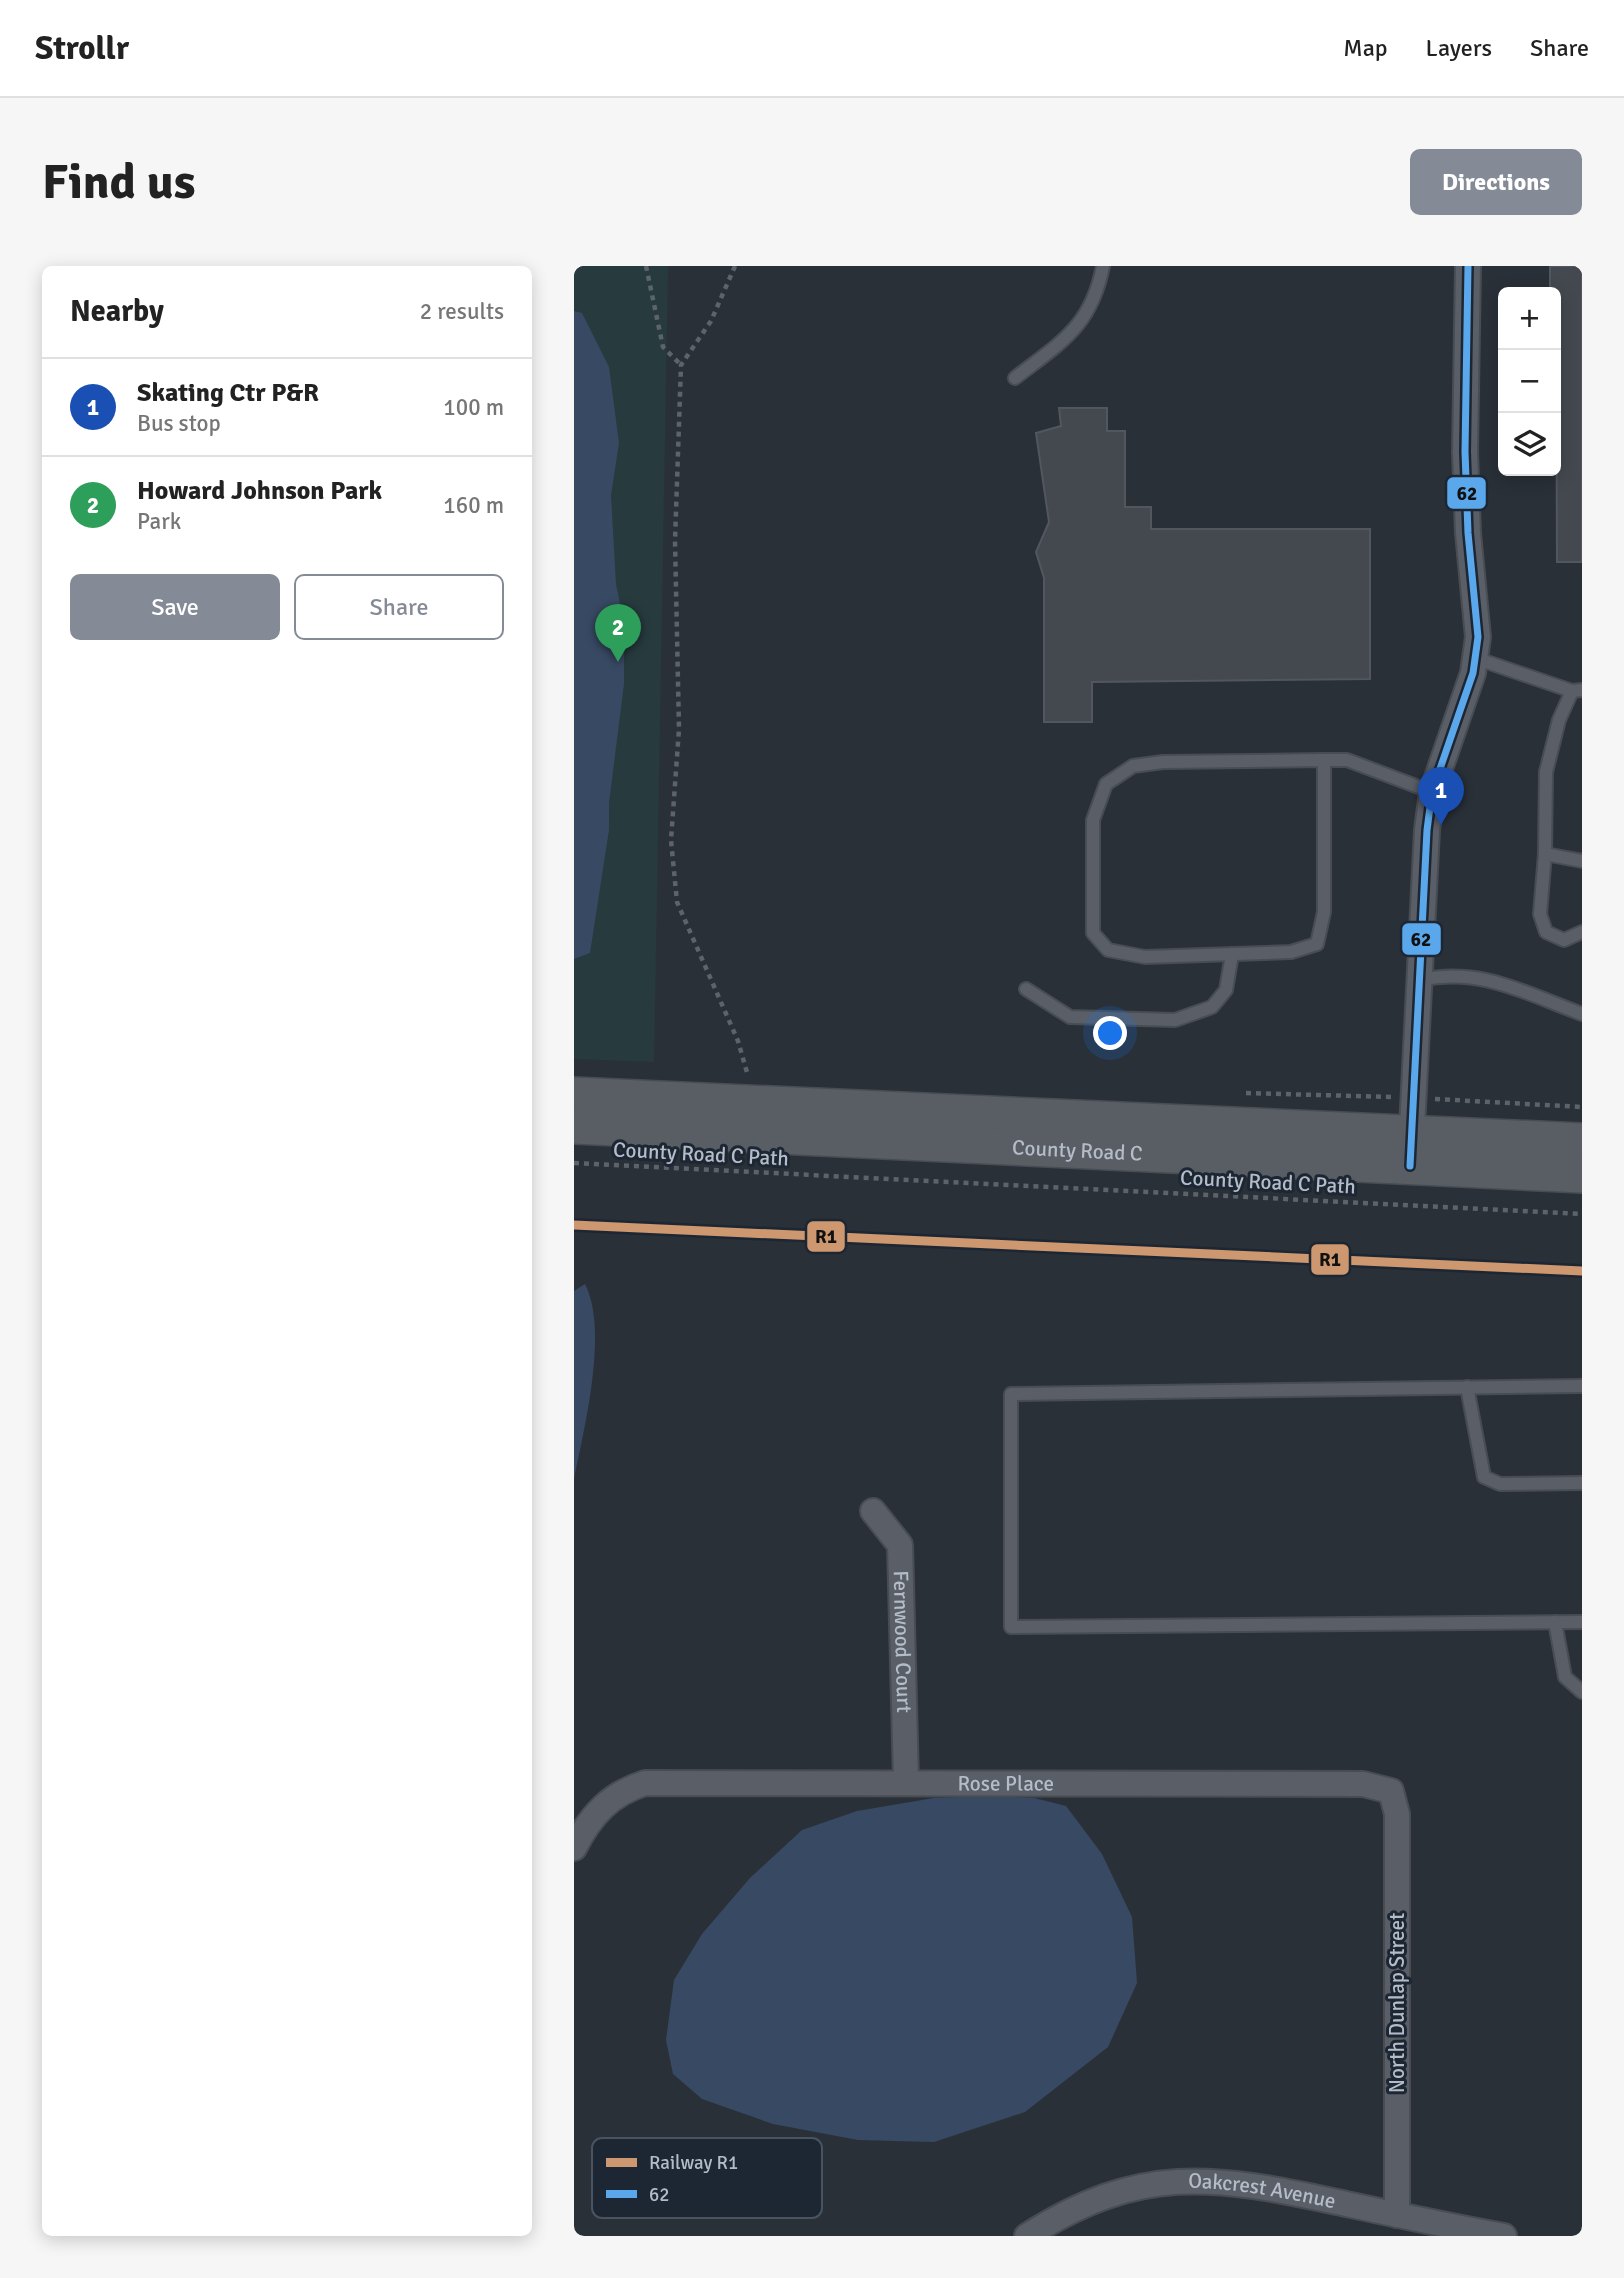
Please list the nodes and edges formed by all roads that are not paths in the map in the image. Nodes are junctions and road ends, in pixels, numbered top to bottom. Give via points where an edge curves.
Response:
1 (1103, 266) edge
2 (1468, 266) edge
3 (1016, 378) dead end
4 (1475, 658) junction
5 (1577, 690) edge
6 (1324, 760) junction
7 (1432, 792) junction
8 (1545, 854) junction
9 (1582, 861) edge
10 (1582, 932) edge
11 (1232, 954) junction
12 (1419, 980) junction
13 (1026, 989) dead end
14 (1582, 1014) edge
15 (574, 1095) edge
16 (574, 1126) edge
17 (1582, 1141) edge
18 (1411, 1149) junction
19 (1582, 1175) edge
20 (1582, 1385) edge
21 (1467, 1387) junction
22 (1582, 1483) edge
23 (873, 1511) dead end
24 (1555, 1622) junction
25 (1582, 1622) edge
26 (1582, 1692) edge
27 (906, 1782) junction
28 (1391, 1791) joint
29 (574, 1848) edge
30 (1397, 2215) junction
31 (1027, 2236) edge
32 (1504, 2236) edge

1 - 3 lane via 1098,290 1081,325
2 - 4 street via 1465,452 1478,637
4 - 5 lane
4 - 7 street
5 - 8 lane via 1559,720 1546,772
6 - 7 lane via 1347,760
6 - 11 lane via 1324,912 1317,944 1291,952
6 - 11 lane via 1163,762 1133,766 1106,784 1093,820 1093,933 1108,950 1145,957
7 - 12 street
8 - 9 lane
8 - 10 lane via 1540,915 1546,932 1564,940
11 - 13 lane via 1226,990 1219,999 1212,1007 1175,1020 1070,1017
12 - 14 lane via 1448,974 1470,976
12 - 18 street
15 - 18 main road, County Road C
16 - 18 main road, County Road C
17 - 18 main road, County Road C
18 - 19 main road, County Road C
20 - 21 lane
21 - 22 lane via 1484,1477 1500,1484
21 - 24 lane via 1011,1394 1011,1627
23 - 27 street, Fernwood Court via 900,1545
24 - 25 lane
24 - 26 lane via 1565,1677
27 - 28 street, Rose Place via 1363,1784
27 - 29 street, Rose Place via 645,1783 621,1791 588,1819
28 - 30 street, North Dunlap Street via 1397,1814
30 - 31 street, Oakcrest Avenue via 1253,2184 1198,2180 1118,2192 1078,2206
30 - 32 street, Oakcrest Avenue

